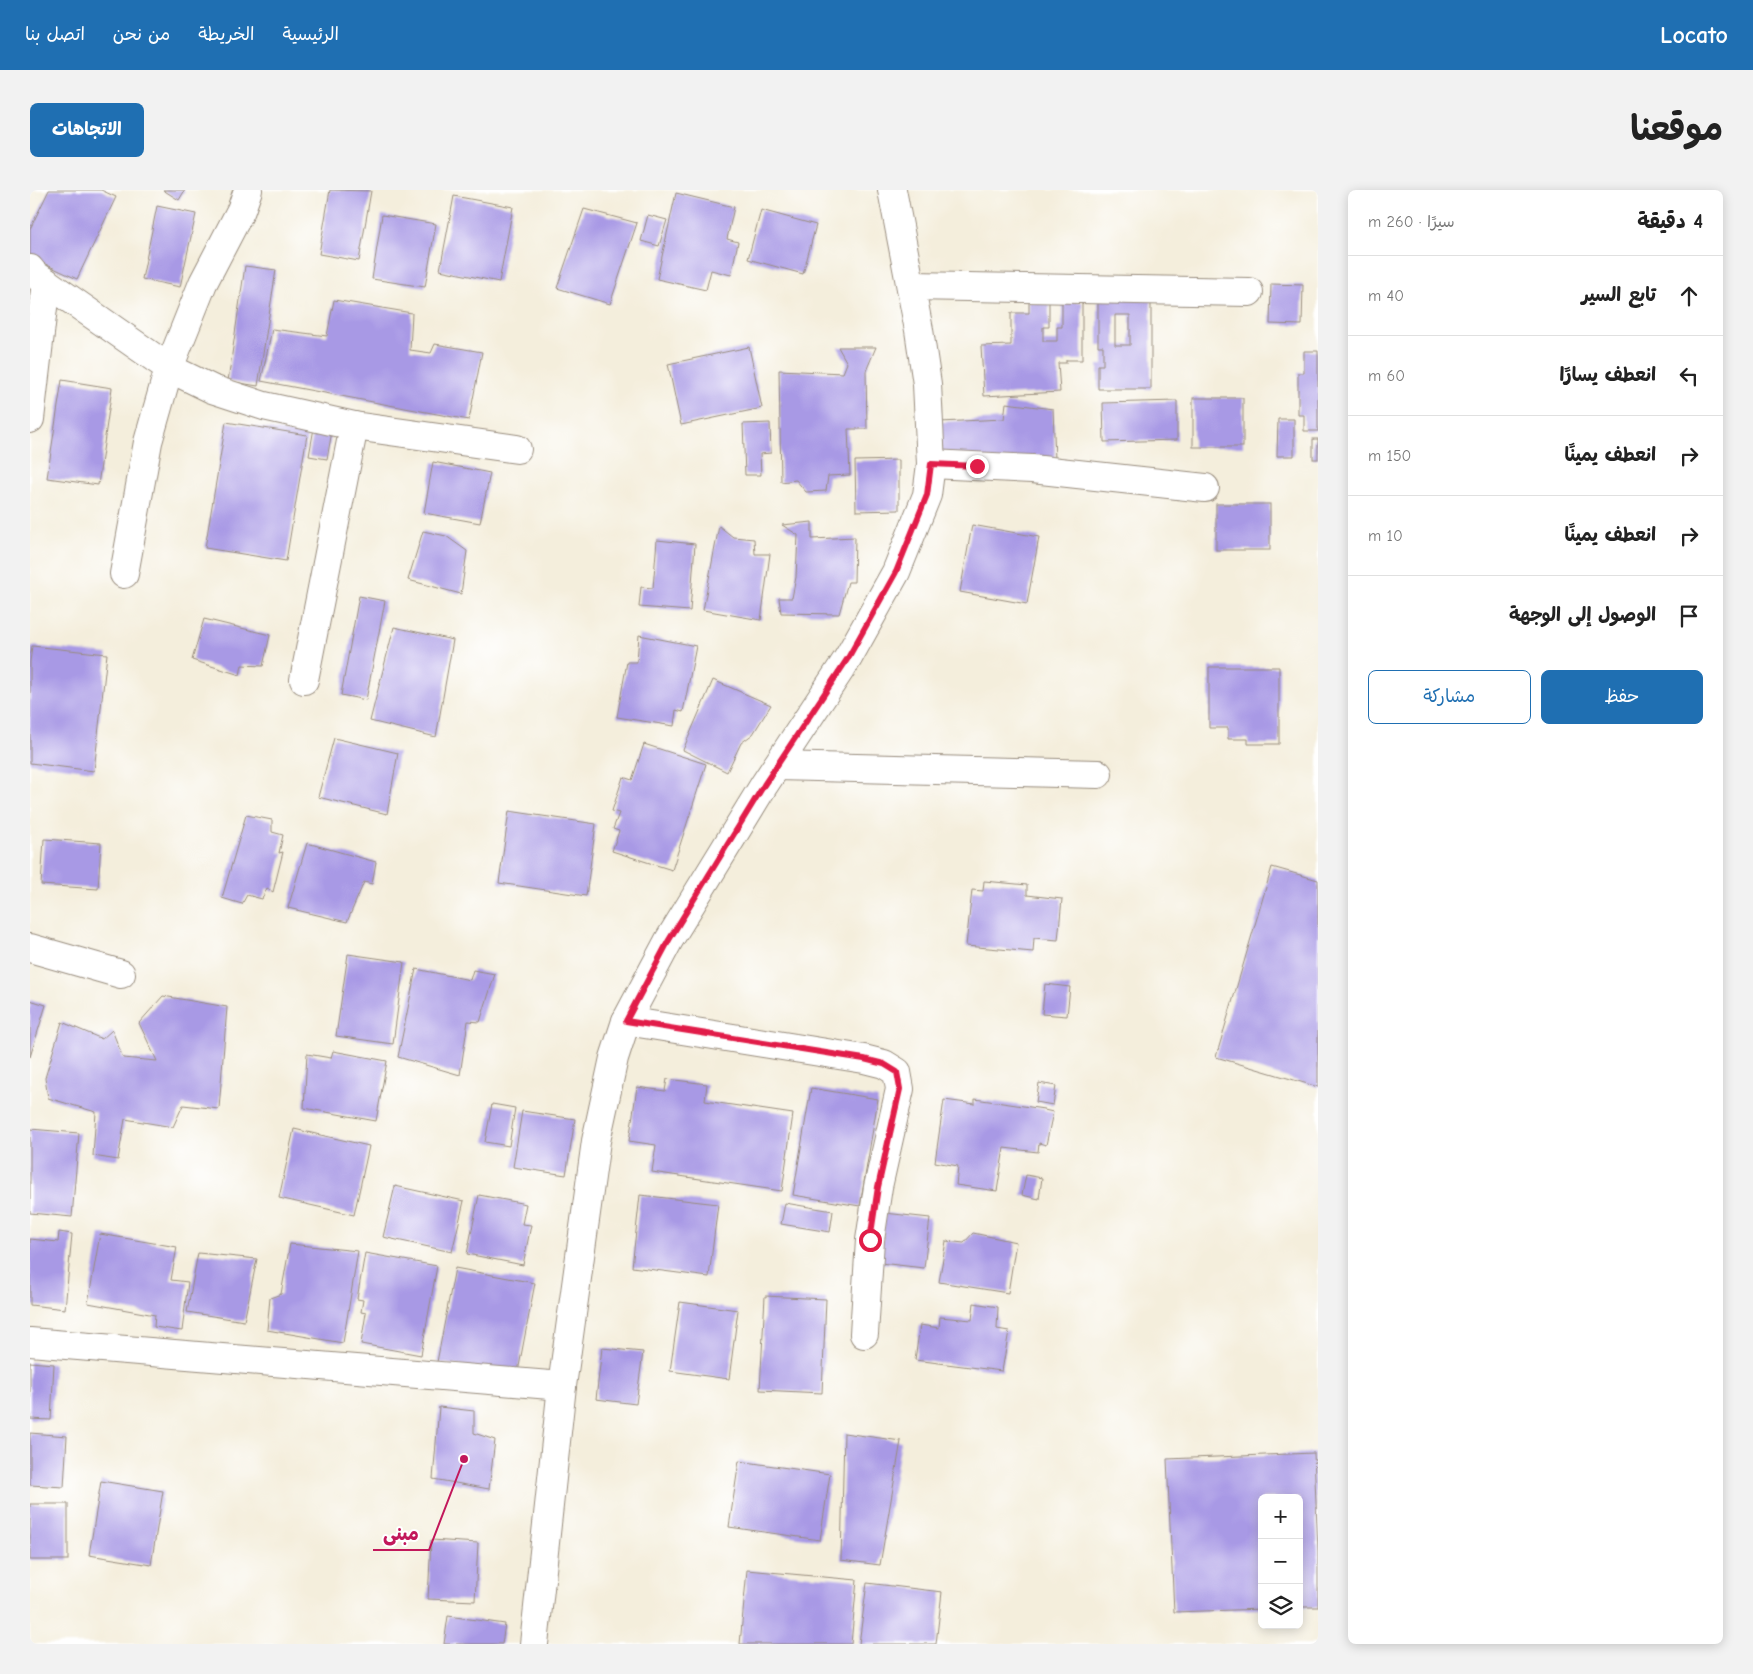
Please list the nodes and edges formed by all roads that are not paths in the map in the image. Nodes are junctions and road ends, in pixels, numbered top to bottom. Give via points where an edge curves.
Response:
1 (248, 190) edge
2 (892, 190) edge
3 (38, 276) edge
4 (911, 286) junction
5 (1249, 292) dead end
6 (169, 368) junction
7 (30, 419) edge
8 (354, 426) junction
9 (517, 449) dead end
10 (931, 464) junction
11 (1205, 488) dead end
12 (124, 574) dead end
13 (304, 680) dead end
14 (777, 766) junction
15 (1098, 774) dead end
16 (30, 948) edge
17 (120, 974) dead end
18 (626, 1021) junction
19 (864, 1334) dead end
20 (30, 1342) edge
21 (562, 1386) junction
22 (534, 1644) edge

1 - 6 street
2 - 4 street
3 - 6 street
3 - 7 street
4 - 5 street
4 - 10 street via 927,384
6 - 8 street via 212,388 264,406
6 - 12 street via 148,442
8 - 9 street
8 - 13 street
10 - 11 street via 1032,469
10 - 14 street via 927,495 896,572 848,658
14 - 15 street
14 - 18 street via 669,940
16 - 17 street
18 - 19 street via 864,1059 884,1064 897,1072 900,1089 870,1240
18 - 21 street via 614,1058 596,1141
20 - 21 street
21 - 22 street

